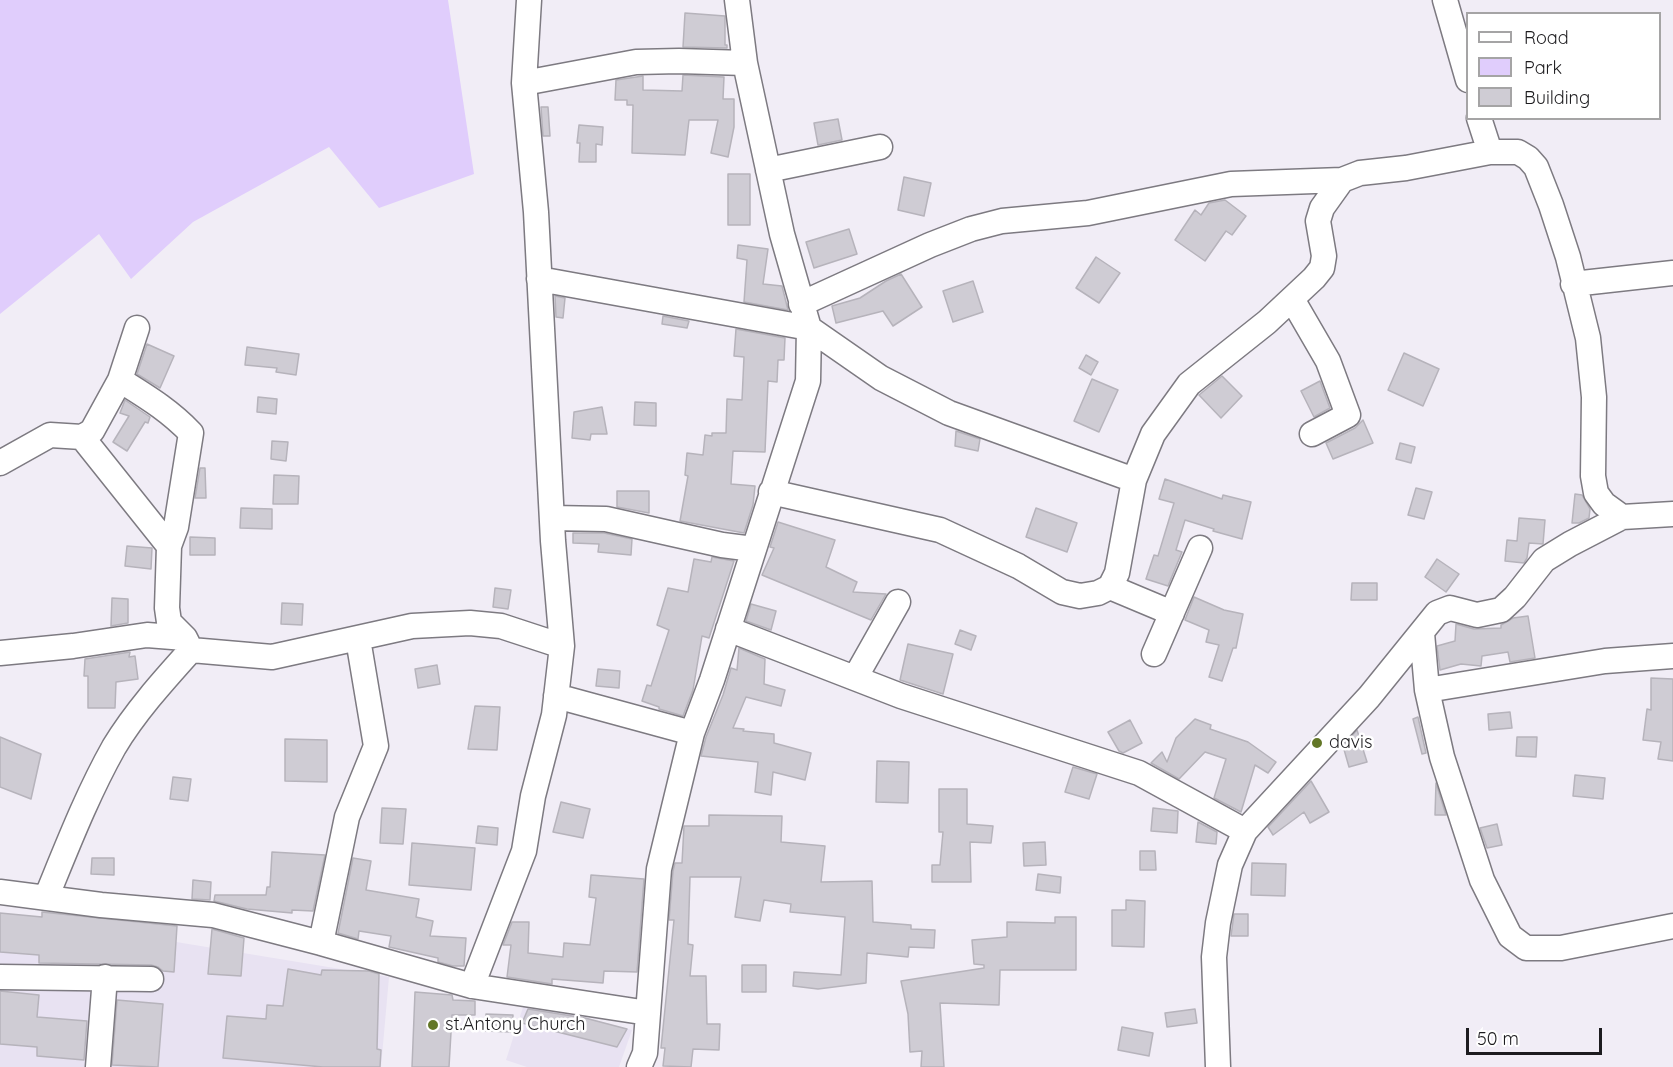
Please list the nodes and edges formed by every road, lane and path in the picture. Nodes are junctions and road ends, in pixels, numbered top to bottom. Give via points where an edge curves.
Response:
1 (529, 0) edge
2 (737, 0) edge
3 (1445, 0) edge
4 (745, 63) junction
5 (1466, 76) edge
6 (524, 83) junction
7 (1480, 120) edge
8 (880, 147) dead end
9 (1490, 152) junction
10 (768, 170) junction
11 (1342, 180) junction
12 (1673, 273) edge
13 (539, 279) junction
14 (1573, 284) junction
15 (1292, 299) junction
16 (801, 304) junction
17 (137, 328) dead end
18 (809, 328) junction
19 (120, 380) junction
20 (1312, 434) dead end
21 (82, 436) junction
22 (0, 463) edge
23 (1134, 480) junction
24 (771, 492) junction
25 (1673, 514) edge
26 (1622, 517) junction
27 (553, 518) junction
28 (169, 546) junction
29 (1200, 548) dead end
30 (753, 549) junction
31 (1110, 587) junction
32 (898, 602) dead end
33 (1172, 613) junction
34 (728, 628) junction
35 (1422, 633) junction
36 (358, 639) junction
37 (188, 644) junction
38 (562, 646) junction
39 (0, 653) edge
40 (1154, 654) dead end
41 (1673, 656) edge
42 (855, 678) junction
43 (1427, 690) junction
44 (556, 696) junction
45 (692, 733) junction
46 (1245, 831) junction
47 (0, 892) edge
48 (46, 898) junction
49 (1673, 926) edge
50 (321, 943) junction
51 (0, 977) edge
52 (105, 977) junction
53 (151, 979) dead end
54 (472, 986) junction
55 (648, 1013) junction
56 (98, 1067) edge
57 (639, 1067) edge
58 (1218, 1067) edge

1 - 6 street
2 - 4 street
3 - 5 street
4 - 6 street via 636,62
4 - 10 street
6 - 13 street
7 - 9 street
8 - 10 street
9 - 11 street via 1360,173
9 - 14 street via 1518,152 1536,167 1568,256
10 - 16 street
11 - 15 street via 1322,208 1318,221 1324,246 1322,268
11 - 16 street via 1231,184 1088,213 1002,221 971,229
12 - 14 street
13 - 18 street
13 - 27 street
14 - 26 street via 1588,338 1596,493
15 - 20 street via 1328,361 1348,415
15 - 23 street via 1189,384 1153,434
16 - 18 street
17 - 19 street
18 - 23 street via 880,378 949,413
18 - 24 street via 808,381
19 - 21 street via 92,431
19 - 28 street via 163,407 191,433 176,527
21 - 22 street via 50,435
21 - 28 street
23 - 31 street via 1118,573
24 - 30 street
24 - 31 street via 940,530 1018,566 1062,592 1080,596 1098,594
25 - 26 street
26 - 35 street via 1544,560 1501,610 1477,615 1450,608 1437,613
27 - 30 street via 606,519
27 - 38 street
28 - 37 street via 169,622
29 - 33 street
30 - 34 street
31 - 33 street
32 - 42 street
33 - 40 street
34 - 42 street
34 - 45 street
35 - 43 street
35 - 46 street via 1369,697
36 - 37 street via 272,657
36 - 38 street via 412,626 470,623 501,626
36 - 50 street via 376,746 347,817
37 - 39 street via 147,635
37 - 48 street via 115,746 79,817
38 - 44 street
41 - 43 street via 1605,661
42 - 46 street via 1139,773
43 - 49 street via 1442,757 1482,880 1510,936 1526,948 1562,948
44 - 45 street
44 - 54 street via 524,851
45 - 55 street via 659,869
46 - 58 street via 1230,865 1215,946
47 - 48 street
48 - 50 street via 213,915
50 - 54 street
51 - 52 street
52 - 53 street
52 - 56 street
54 - 55 street
55 - 57 street via 645,1053

